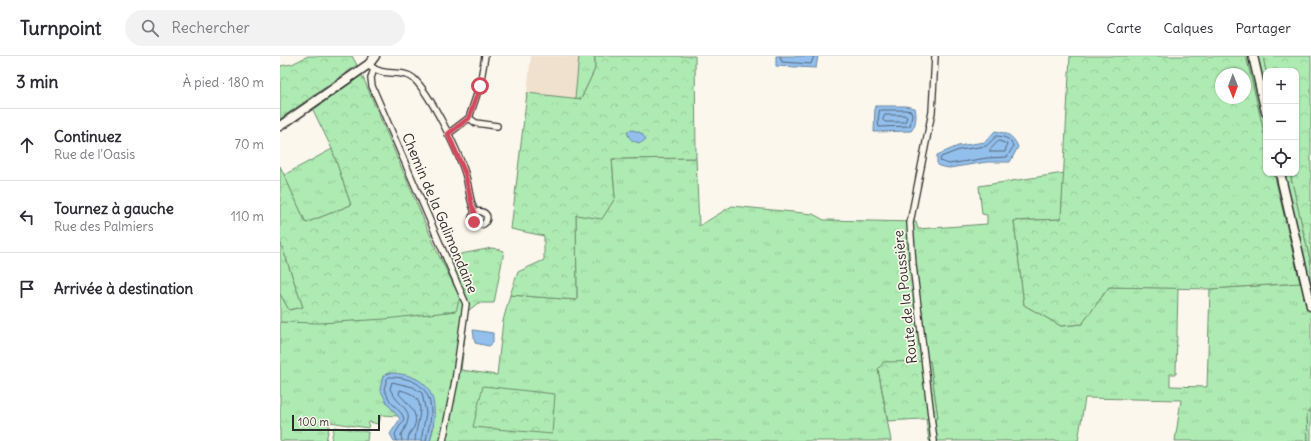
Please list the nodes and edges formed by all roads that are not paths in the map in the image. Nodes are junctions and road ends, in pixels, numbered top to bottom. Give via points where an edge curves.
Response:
1 (375, 56) edge
2 (485, 56) edge
3 (935, 56) edge
4 (1253, 56) edge
5 (372, 67) junction
6 (1264, 104) edge
7 (469, 118) junction
8 (280, 126) edge
9 (497, 126) dead end
10 (448, 134) junction
11 (1281, 176) edge
12 (475, 212) dead end
13 (1311, 306) edge
14 (443, 441) edge
15 (934, 441) edge

1 - 5 street
2 - 7 street via 480,86
3 - 15 street, Route de la Poussière via 932,112 910,223
4 - 6 street
5 - 8 street
5 - 10 street via 405,74 415,80
5 - 14 street, Chemin de la Galimondaine via 372,86 466,304
7 - 9 street via 476,123
7 - 10 street
10 - 12 street via 465,173
11 - 13 street

